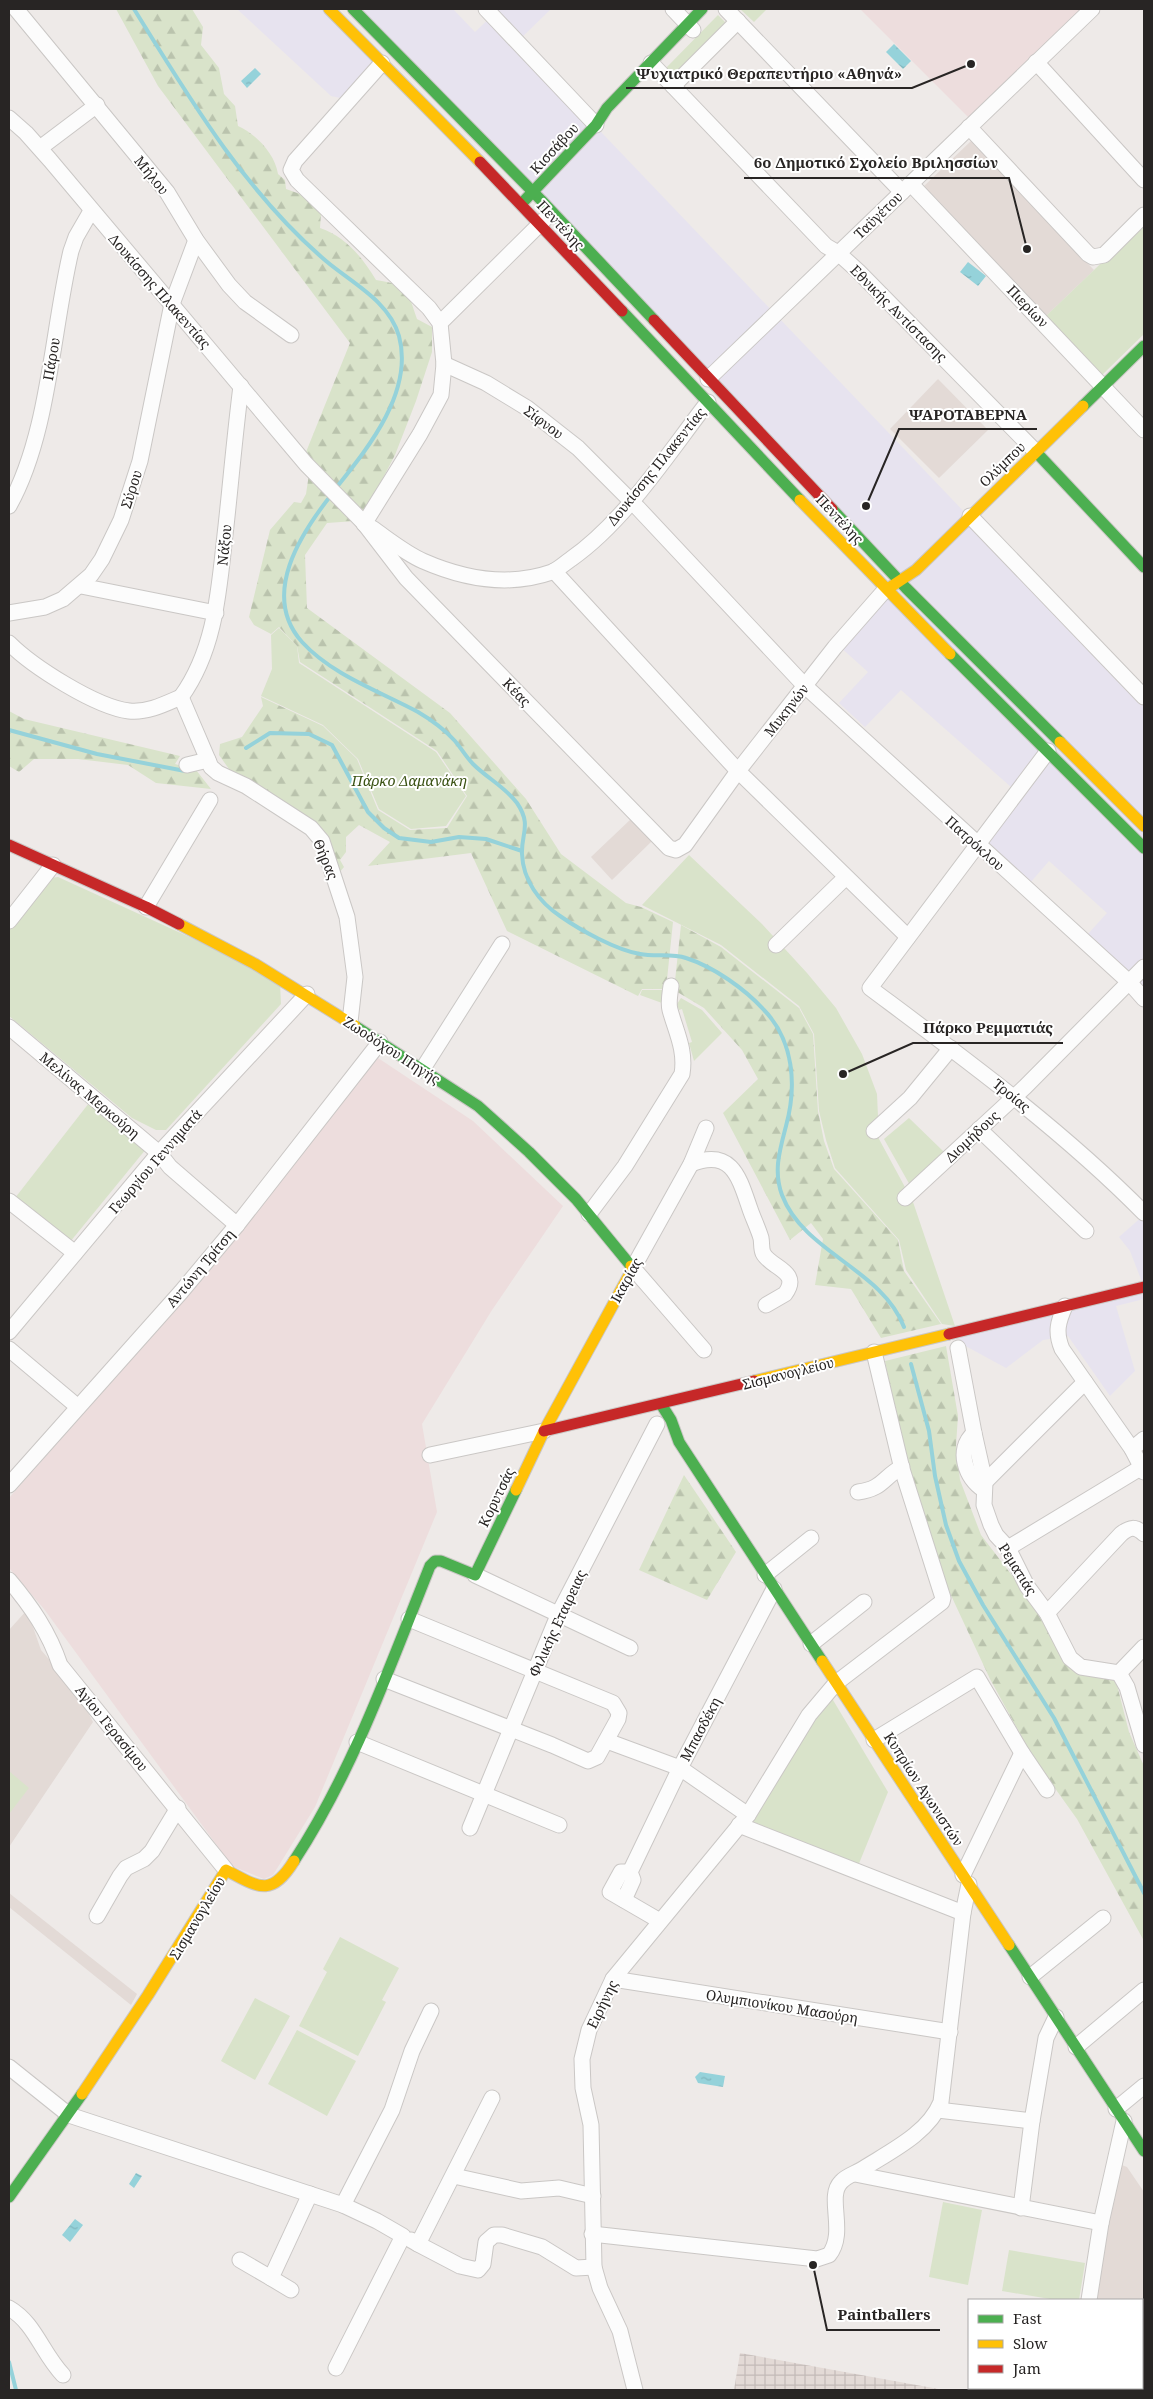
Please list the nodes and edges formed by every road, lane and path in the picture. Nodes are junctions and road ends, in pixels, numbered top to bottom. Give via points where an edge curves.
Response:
1 (16, 9) edge
2 (329, 9) edge
3 (353, 9) edge
4 (486, 9) edge
5 (673, 9) edge
6 (702, 9) edge
7 (713, 9) edge
8 (726, 9) edge
9 (1092, 9) edge
10 (738, 21) junction
11 (690, 27) junction
12 (1036, 62) junction
13 (382, 63) junction
14 (653, 66) junction
15 (673, 86) junction
16 (96, 105) junction
17 (9, 118) edge
18 (596, 125) junction
19 (969, 127) junction
20 (40, 148) junction
21 (1144, 180) edge
22 (906, 188) junction
23 (533, 192) junction
24 (521, 204) junction
25 (91, 212) junction
26 (552, 212) junction
27 (1144, 215) edge
28 (540, 225) junction
29 (196, 240) junction
30 (838, 253) junction
31 (172, 304) junction
32 (440, 323) junction
33 (291, 335) dead end
34 (1144, 346) edge
35 (444, 364) junction
36 (708, 379) junction
37 (1104, 385) junction
38 (241, 386) junction
39 (708, 402) junction
40 (1144, 430) edge
41 (1036, 452) junction
42 (631, 501) junction
43 (9, 506) edge
44 (970, 516) junction
45 (364, 523) junction
46 (419, 559) junction
47 (1144, 567) edge
48 (554, 571) junction
49 (406, 578) junction
50 (901, 582) junction
51 (81, 586) junction
52 (885, 590) junction
53 (9, 613) edge
54 (216, 613) junction
55 (9, 643) edge
56 (805, 686) junction
57 (181, 697) junction
58 (1144, 698) edge
59 (1048, 752) junction
60 (208, 760) junction
61 (187, 765) dead end
62 (738, 772) junction
63 (210, 800) dead end
64 (1144, 826) edge
65 (9, 845) edge
66 (977, 845) junction
67 (1144, 848) edge
68 (681, 849) joint
69 (53, 865) junction
70 (846, 878) junction
71 (146, 907) junction
72 (9, 921) edge
73 (908, 937) junction
74 (502, 944) dead end
75 (776, 945) dead end
76 (1144, 966) edge
77 (1129, 982) junction
78 (671, 986) dead end
79 (307, 994) junction
80 (1144, 999) edge
81 (350, 1022) junction
82 (9, 1027) edge
83 (380, 1042) junction
84 (951, 1048) junction
85 (422, 1070) junction
86 (1014, 1096) junction
87 (706, 1128) dead end
88 (979, 1129) junction
89 (874, 1131) dead end
90 (159, 1153) junction
91 (691, 1164) junction
92 (905, 1198) dead end
93 (9, 1201) edge
94 (589, 1214) junction
95 (1144, 1214) edge
96 (237, 1225) junction
97 (1086, 1232) dead end
98 (75, 1253) junction
99 (633, 1268) junction
100 (1144, 1287) edge
101 (766, 1305) dead end
102 (1065, 1306) junction
103 (9, 1332) edge
104 (957, 1340) junction
105 (9, 1349) edge
106 (704, 1350) dead end
107 (874, 1352) junction
108 (1085, 1382) junction
109 (690, 1397) junction
110 (656, 1405) junction
111 (78, 1407) junction
112 (657, 1424) junction
113 (544, 1431) junction
114 (677, 1437) junction
115 (1144, 1439) edge
116 (1132, 1449) junction
117 (430, 1455) dead end
118 (902, 1467) junction
119 (1143, 1469) edge
120 (9, 1485) edge
121 (985, 1486) junction
122 (858, 1492) dead end
123 (1144, 1534) edge
124 (811, 1538) dead end
125 (1008, 1548) junction
126 (765, 1574) junction
127 (474, 1575) junction
128 (9, 1580) edge
129 (774, 1589) junction
130 (864, 1602) dead end
131 (559, 1613) junction
132 (1047, 1614) junction
133 (409, 1619) junction
134 (811, 1644) junction
135 (1144, 1647) edge
136 (630, 1648) dead end
137 (534, 1671) junction
138 (1119, 1673) junction
139 (384, 1679) junction
140 (836, 1683) junction
141 (509, 1729) junction
142 (607, 1740) junction
143 (874, 1740) junction
144 (357, 1742) junction
145 (1144, 1745) edge
146 (1022, 1753) junction
147 (680, 1768) junction
148 (1046, 1790) dead end
149 (484, 1794) junction
150 (178, 1808) junction
151 (743, 1820) junction
152 (559, 1825) dead end
153 (470, 1828) dead end
154 (226, 1870) junction
155 (630, 1872) junction
156 (966, 1880) junction
157 (624, 1900) junction
158 (963, 1912) junction
159 (97, 1916) dead end
160 (1103, 1918) dead end
161 (660, 1921) junction
162 (1030, 1977) junction
163 (613, 1979) junction
164 (1144, 1990) edge
165 (430, 2011) dead end
166 (1056, 2017) junction
167 (950, 2032) junction
168 (1076, 2047) junction
169 (9, 2067) edge
170 (1144, 2086) edge
171 (492, 2098) dead end
172 (1116, 2108) junction
173 (938, 2110) junction
174 (69, 2115) junction
175 (1032, 2121) junction
176 (1124, 2121) junction
177 (1144, 2151) edge
178 (855, 2174) junction
179 (454, 2176) junction
180 (310, 2194) junction
181 (593, 2196) junction
182 (9, 2197) edge
183 (343, 2205) junction
184 (1021, 2208) junction
185 (1100, 2223) junction
186 (592, 2234) junction
187 (403, 2236) junction
188 (418, 2244) junction
189 (240, 2260) dead end
190 (594, 2267) junction
191 (270, 2278) junction
192 (291, 2290) dead end
193 (1089, 2299) edge
194 (9, 2308) edge
195 (336, 2368) dead end
196 (63, 2375) dead end
197 (635, 2390) edge

1 - 16 street, Μήλου
2 - 13 street, Πεντέλης
3 - 23 street, Πεντέλης
4 - 18 street
5 - 11 street
6 - 11 street, Κισσάβου
7 - 11 street, Κισσάβου
8 - 10 street, Πιερίων
9 - 12 street, Ταϋγέτου
10 - 15 street
10 - 22 street, Πιερίων
11 - 14 street, Κισσάβου
12 - 19 street, Ταϋγέτου
12 - 21 street
13 - 24 street, Πεντέλης
13 - 32 street via 295,161 291,170 297,180 429,308
14 - 15 street, Εθνικής Αντίστασης
14 - 18 street, Κισσάβου via 607,108
15 - 30 street, Εθνικής Αντίστασης via 826,246
16 - 20 street
16 - 29 street, Μήλου via 167,192
17 - 20 street, Δουκίσσης Πλακεντίας
18 - 23 street, Κισσάβου
19 - 22 street, Ταϋγέτου
19 - 27 street via 1093,257 1104,254
20 - 25 street, Δουκίσσης Πλακεντίας
22 - 30 street, Ταϋγέτου
22 - 37 street, Πιερίων
23 - 24 street, Πεντέλης
23 - 26 street, Πεντέλης
24 - 28 street, Πεντέλης
25 - 31 street, Δουκίσσης Πλακεντίας
25 - 43 street, Πάρου via 71,251 37,428 25,470
26 - 28 street
26 - 36 street, Πεντέλης
28 - 32 street
28 - 39 street, Πεντέλης
29 - 31 street, Σύρου
29 - 33 street, Μήλου via 245,302
30 - 36 street, Ταϋγέτου
30 - 41 street, Εθνικής Αντίστασης
31 - 38 street, Δουκίσσης Πλακεντίας
31 - 51 street, Σύρου via 132,486 121,520 102,559 92,576
32 - 35 street
34 - 37 street, Ολύμπου
35 - 42 street, Σίφνου via 486,383 527,408 578,448
35 - 45 street via 441,395 434,409
36 - 50 street, Πεντέλης
37 - 40 street, Πιερίων
37 - 41 street, Ολύμπου
38 - 45 street, Δουκίσσης Πλακεντίας via 309,466
38 - 54 street, Νάξου
39 - 42 street, Δουκίσσης Πλακεντίας
39 - 52 street, Πεντέλης
41 - 44 street, Ολύμπου
41 - 47 street, Εθνικής Αντίστασης
42 - 48 street, Δουκίσσης Πλακεντίας via 585,550
42 - 56 street, Σίφνου
44 - 50 street, Ολύμπου
44 - 58 street
45 - 46 street, Δουκίσσης Πλακεντίας
45 - 49 street, Κέας
46 - 48 street, Δουκίσσης Πλακεντίας via 482,580 508,580
46 - 49 street
48 - 62 street
49 - 68 street, Κέας via 669,848
50 - 52 street, Μυκηνών
50 - 64 street, Πεντέλης
51 - 53 street, Σύρου via 45,607
51 - 54 street
52 - 56 street, Μυκηνών
52 - 59 street, Πεντέλης
54 - 57 street, Νάξου via 201,662 192,683
55 - 57 street via 68,686 112,707 148,710
56 - 62 street, Μυκηνών
56 - 66 street, Πατρόκλου
57 - 60 street, Θήρας
59 - 66 street
59 - 67 street, Πεντέλης
60 - 61 street
60 - 81 street, Θήρας via 218,773 246,786 304,823 322,841 347,917 355,977
62 - 68 street, Μυκηνών
62 - 70 street
63 - 71 street
65 - 69 street, Ζωοδόχου Πηγής
66 - 73 street
66 - 77 street, Πατρόκλου
69 - 71 street, Ζωοδόχου Πηγής
69 - 72 street
70 - 73 street
70 - 75 street
71 - 79 street, Ζωοδόχου Πηγής via 239,954
73 - 84 street, Τροίας via 870,988
74 - 85 street
76 - 77 street, Διομήδους
77 - 80 street, Πατρόκλου
77 - 86 street, Διομήδους
78 - 94 street via 669,1008 682,1044 682,1074 625,1166
79 - 81 street, Ζωοδόχου Πηγής
79 - 90 street, Γεωργίου Γεννηματά
81 - 83 street, Ζωοδόχου Πηγής
82 - 90 street, Μελίνας Μερκούρη
83 - 85 street, Ζωοδόχου Πηγής
83 - 96 street, Αντώνη Τρίτση
84 - 86 street, Τροίας
84 - 89 street via 910,1098
85 - 94 street, Ζωοδόχου Πηγής via 478,1106 529,1152
86 - 88 street, Διομήδους
86 - 95 street, Τροίας
87 - 91 street, Ικαρίας
88 - 92 street, Διομήδους
88 - 97 street
90 - 96 street, Μελίνας Μερκούρη via 170,1167
90 - 98 street, Γεωργίου Γεννηματά
91 - 99 street, Ικαρίας
91 - 101 street via 702,1160 720,1161 730,1165 738,1175 764,1254 787,1274 789,1281 785,1294
93 - 98 street
94 - 99 street, Ζωοδόχου Πηγής
96 - 111 street, Αντώνη Τρίτση
98 - 103 street, Γεωργίου Γεννηματά
99 - 106 street, Ζωοδόχου Πηγής
99 - 113 street, Ικαρίας
100 - 102 street, Σισμανογλείου
102 - 104 street, Σισμανογλείου
102 - 108 street via 1057,1326 1059,1340
104 - 107 street, Σισμανογλείου
104 - 121 street, Ρεματιάς
105 - 111 street
107 - 109 street, Σισμανογλείου
107 - 118 street
108 - 116 street
108 - 121 street
109 - 110 street, Σισμανογλείου
109 - 114 street via 678,1418
110 - 112 street
110 - 113 street, Σισμανογλείου
110 - 114 street, Κυπρίων Αγωνιστών
111 - 120 street, Αντώνη Τρίτση
112 - 114 street, Κυπρίων Αγωνιστών
112 - 131 street, Φιλικής Εταιρειας
113 - 117 street, Σισμανογλείου
113 - 127 street, Κορυτσάς
114 - 126 street, Κυπρίων Αγωνιστών
115 - 116 street
116 - 119 street
118 - 122 street via 872,1490
118 - 140 street, Ειρήνης via 942,1602
119 - 125 street
121 - 125 street, Ρεματιάς via 984,1505 991,1525
123 - 132 street via 1133,1527 1121,1534
124 - 126 street
125 - 132 street, Ρεματιάς via 1027,1586
126 - 129 street, Κυπρίων Αγωνιστών
127 - 131 street
127 - 133 street, Σισμανογλείου via 440,1561 432,1563
128 - 150 street, Αγίου Γερασίμου via 48,1633 60,1665
129 - 134 street, Κυπρίων Αγωνιστών
129 - 147 street, Μπασδέκη
130 - 134 street
131 - 136 street
131 - 137 street, Φιλικής Εταιρειας
132 - 138 street, Ρεματιάς via 1070,1658 1081,1667
133 - 137 street
133 - 139 street, Σισμανογλείου
134 - 140 street, Κυπρίων Αγωνιστών
135 - 138 street
137 - 141 street, Φιλικής Εταιρειας
137 - 142 street via 617,1706 618,1719
138 - 145 street via 1127,1687
139 - 141 street
139 - 144 street, Σισμανογλείου
140 - 143 street, Κυπρίων Αγωνιστών
140 - 151 street, Ειρήνης via 810,1715
141 - 142 street via 588,1761 595,1758
141 - 149 street, Φιλικής Εταιρειας
142 - 147 street
143 - 146 street via 977,1677
143 - 156 street, Κυπρίων Αγωνιστών
144 - 149 street
144 - 154 street, Σισμανογλείου via 320,1821 277,1883 260,1887
146 - 148 street
146 - 156 street
147 - 151 street
147 - 155 street, Μπασδέκη
149 - 152 street
149 - 153 street, Φιλικής Εταιρειας
150 - 154 street, Αγίου Γερασίμου
150 - 159 street via 152,1850 144,1859 126,1868
151 - 158 street
151 - 161 street, Ειρήνης
154 - 174 street, Σισμανογλείου
155 - 157 street, Μπασδέκη via 633,1880
155 - 157 street, Μπασδέκη via 621,1872 610,1892
156 - 158 street
156 - 162 street, Κυπρίων Αγωνιστών
157 - 161 street
158 - 167 street
160 - 162 street
161 - 163 street, Ειρήνης
162 - 166 street, Κυπρίων Αγωνιστών
163 - 167 street, Ολυμπιονίκου Μασούρη
163 - 181 street, Ειρήνης via 589,2030 582,2059 583,2088 591,2125
164 - 168 street
165 - 183 street via 392,2110
166 - 168 street, Κυπρίων Αγωνιστών
166 - 175 street via 1046,2038
167 - 173 street via 943,2094
168 - 172 street, Κυπρίων Αγωνιστών
169 - 174 street
170 - 172 street
171 - 179 street
172 - 176 street, Κυπρίων Αγωνιστών
173 - 175 street
173 - 178 street via 908,2140
174 - 180 street
174 - 182 street, Σισμανογλείου
175 - 184 street
176 - 177 street, Κυπρίων Αγωνιστών
176 - 185 street
178 - 184 street
178 - 186 street via 840,2182 835,2194 837,2240 832,2251 823,2258
179 - 181 street via 521,2191 559,2188
179 - 188 street
180 - 183 street
180 - 191 street
181 - 186 street, Ειρήνης
183 - 187 street
184 - 185 street
185 - 193 street
186 - 190 street, Ειρήνης
187 - 188 street
187 - 195 street
188 - 190 street via 460,2266 478,2270 483,2264 486,2242 494,2235 502,2235 542,2247 576,2268
189 - 191 street
190 - 197 street, Ειρήνης via 620,2332
191 - 192 street
194 - 196 street via 26,2321

